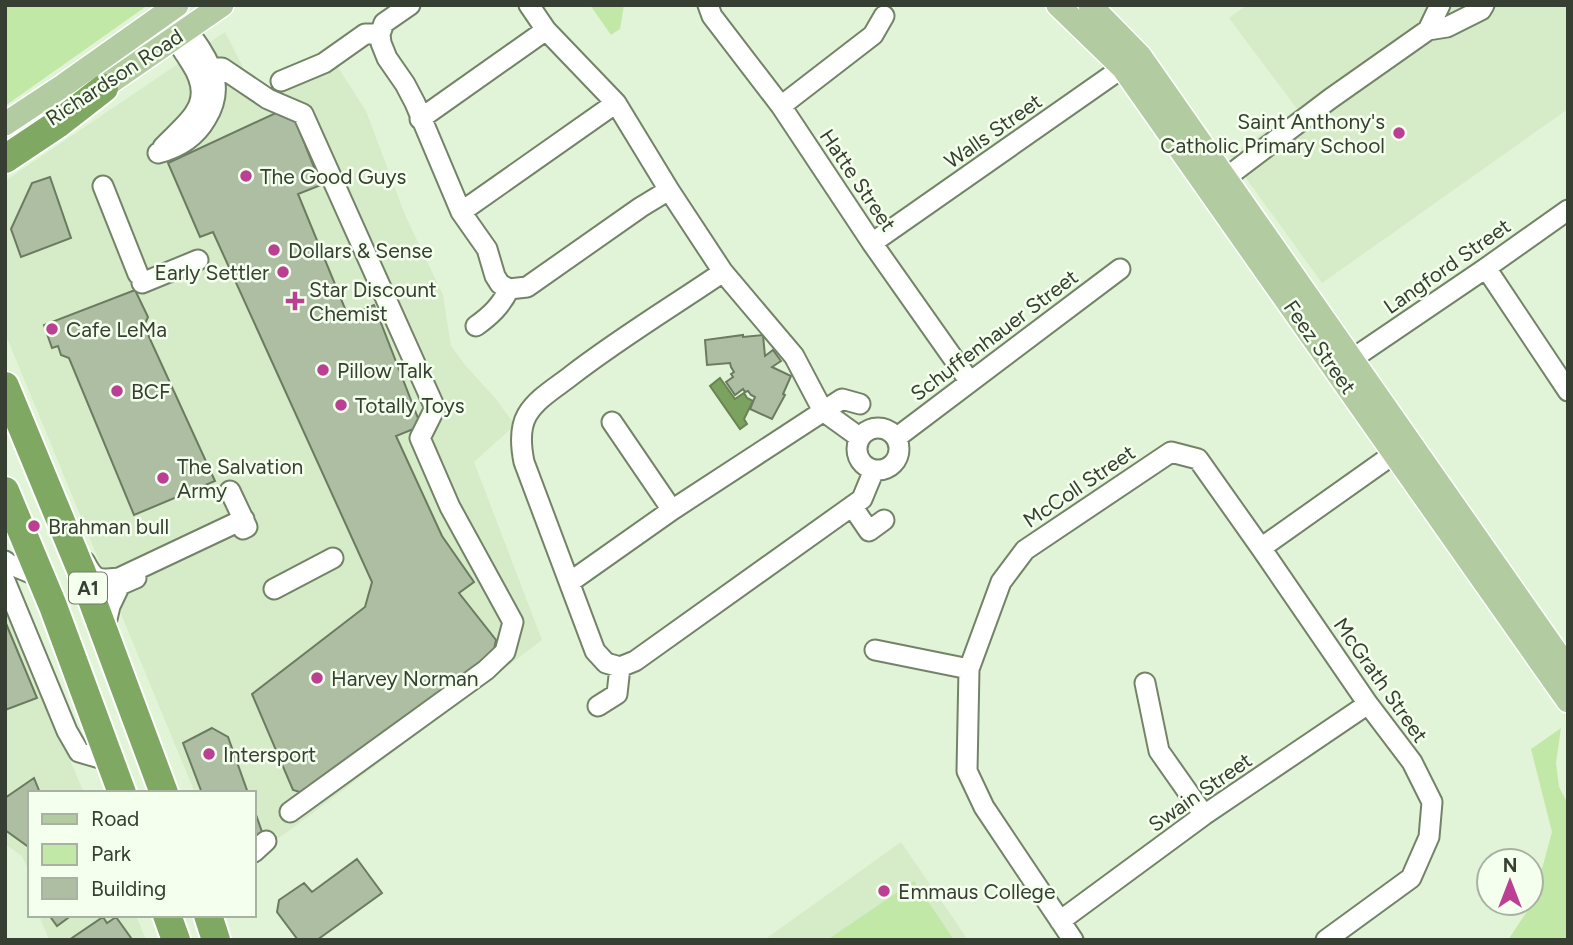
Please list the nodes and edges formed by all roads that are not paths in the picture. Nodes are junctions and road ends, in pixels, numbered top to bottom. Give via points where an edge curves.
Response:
1 (222, 5) edge
2 (410, 5) edge
3 (529, 5) edge
4 (708, 5) edge
5 (1058, 5) edge
6 (1090, 5) edge
7 (1440, 5) edge
8 (1484, 5) edge
9 (171, 10) edge
10 (884, 16) dead end
11 (546, 30) junction
12 (1429, 30) junction
13 (180, 34) junction
14 (380, 34) junction
15 (1131, 62) junction
16 (281, 81) dead end
17 (104, 88) junction
18 (616, 103) junction
19 (781, 106) junction
20 (420, 119) junction
21 (5, 124) edge
22 (5, 147) edge
23 (5, 159) edge
24 (1217, 185) junction
25 (103, 186) dead end
26 (669, 190) junction
27 (1568, 210) edge
28 (461, 212) junction
29 (872, 243) junction
30 (198, 260) dead end
31 (1486, 268) junction
32 (1120, 269) dead end
33 (723, 272) junction
34 (509, 289) junction
35 (476, 326) dead end
36 (1352, 359) junction
37 (970, 382) junction
38 (5, 386) edge
39 (1568, 391) edge
40 (860, 404) dead end
41 (823, 411) junction
42 (612, 422) dead end
43 (26, 437) junction
44 (859, 437) junction
45 (896, 438) junction
46 (1402, 448) junction
47 (1171, 452) joint
48 (874, 470) junction
49 (5, 491) edge
50 (230, 491) dead end
51 (852, 506) junction
52 (672, 510) junction
53 (884, 520) dead end
54 (245, 523) junction
55 (1261, 548) junction
56 (333, 558) dead end
57 (5, 561) edge
58 (40, 577) junction
59 (5, 581) edge
60 (570, 582) junction
61 (274, 589) dead end
62 (104, 632) junction
63 (875, 650) dead end
64 (620, 667) junction
65 (969, 669) junction
66 (1568, 669) edge
67 (1144, 682) dead end
68 (1568, 701) edge
69 (1368, 704) junction
70 (598, 706) dead end
71 (146, 741) junction
72 (110, 761) junction
73 (121, 791) edge
74 (163, 791) edge
75 (175, 791) edge
76 (290, 811) dead end
77 (1204, 814) junction
78 (168, 917) edge
79 (209, 917) edge
80 (1060, 921) junction
81 (176, 940) edge
82 (216, 940) edge
83 (1073, 940) edge
84 (1325, 940) edge

1 - 13 main road, Richardson Road
2 - 14 street via 384,23
3 - 11 street
4 - 19 street, Hatte Street
5 - 15 main road, Feez Street
6 - 15 main road, Feez Street
7 - 12 street
8 - 12 street via 1447,27
9 - 13 street
9 - 21 main road, Richardson Road
10 - 19 street via 873,35
11 - 18 street
11 - 20 street
12 - 24 street
13 - 17 main road, Richardson Road
13 - 76 street via 206,72 222,68 268,99 303,114 435,408 420,438 450,507 513,622 505,652 486,670
14 - 16 street via 365,34 324,63
14 - 20 street via 387,58
15 - 24 main road, Feez Street
15 - 29 street, Walls Street
17 - 22 main road, Richardson Road
17 - 23 highway
18 - 26 street
18 - 28 street
19 - 29 street, Hatte Street
20 - 28 street
24 - 36 main road, Feez Street
24 - 46 main road, Feez Street
25 - 30 street via 140,278
26 - 33 street
26 - 34 street via 527,287
27 - 31 street, Langford Street
28 - 34 street via 487,249 495,276
29 - 37 street, Hatte Street
31 - 36 street, Langford Street
31 - 39 street
32 - 37 street, Schuffenhauer Street
33 - 41 street via 794,356
33 - 60 street via 592,360 527,415 521,440 524,462
34 - 35 street via 500,305
36 - 46 main road, Feez Street
37 - 45 street, Schuffenhauer Street
38 - 43 highway, A1
40 - 41 street via 842,399
41 - 44 street
41 - 52 street
42 - 52 street
43 - 54 street via 86,564 99,579 118,578
43 - 62 highway, A1
44 - 45 street via 878,427
44 - 48 street via 858,458
45 - 48 street via 899,452 893,464
46 - 55 street
46 - 66 main road, Feez Street
46 - 68 main road, Feez Street
47 - 55 street, McGrath Street via 1198,459
47 - 65 street, McColl Street via 1025,550 1001,582
48 - 51 street via 862,499
49 - 58 highway, A1
50 - 54 street
51 - 53 street via 869,531
51 - 64 street via 635,661
52 - 60 street
54 - 62 street via 120,585
55 - 69 street, McGrath Street
56 - 61 street
57 - 58 street
58 - 72 highway, A1
59 - 72 street via 79,752
60 - 64 street via 595,651 606,663
62 - 71 highway, A1
63 - 65 street
64 - 70 street via 617,694
65 - 80 street, McColl Street via 967,771 984,807
67 - 77 street via 1159,751
69 - 77 street, Swain Street
69 - 84 street, McGrath Street via 1412,762 1432,802 1429,837 1411,878
71 - 74 highway, A1
71 - 75 street via 165,765
72 - 73 highway, A1
77 - 80 street, Swain Street
78 - 81 highway
79 - 82 highway
80 - 83 street, McColl Street

